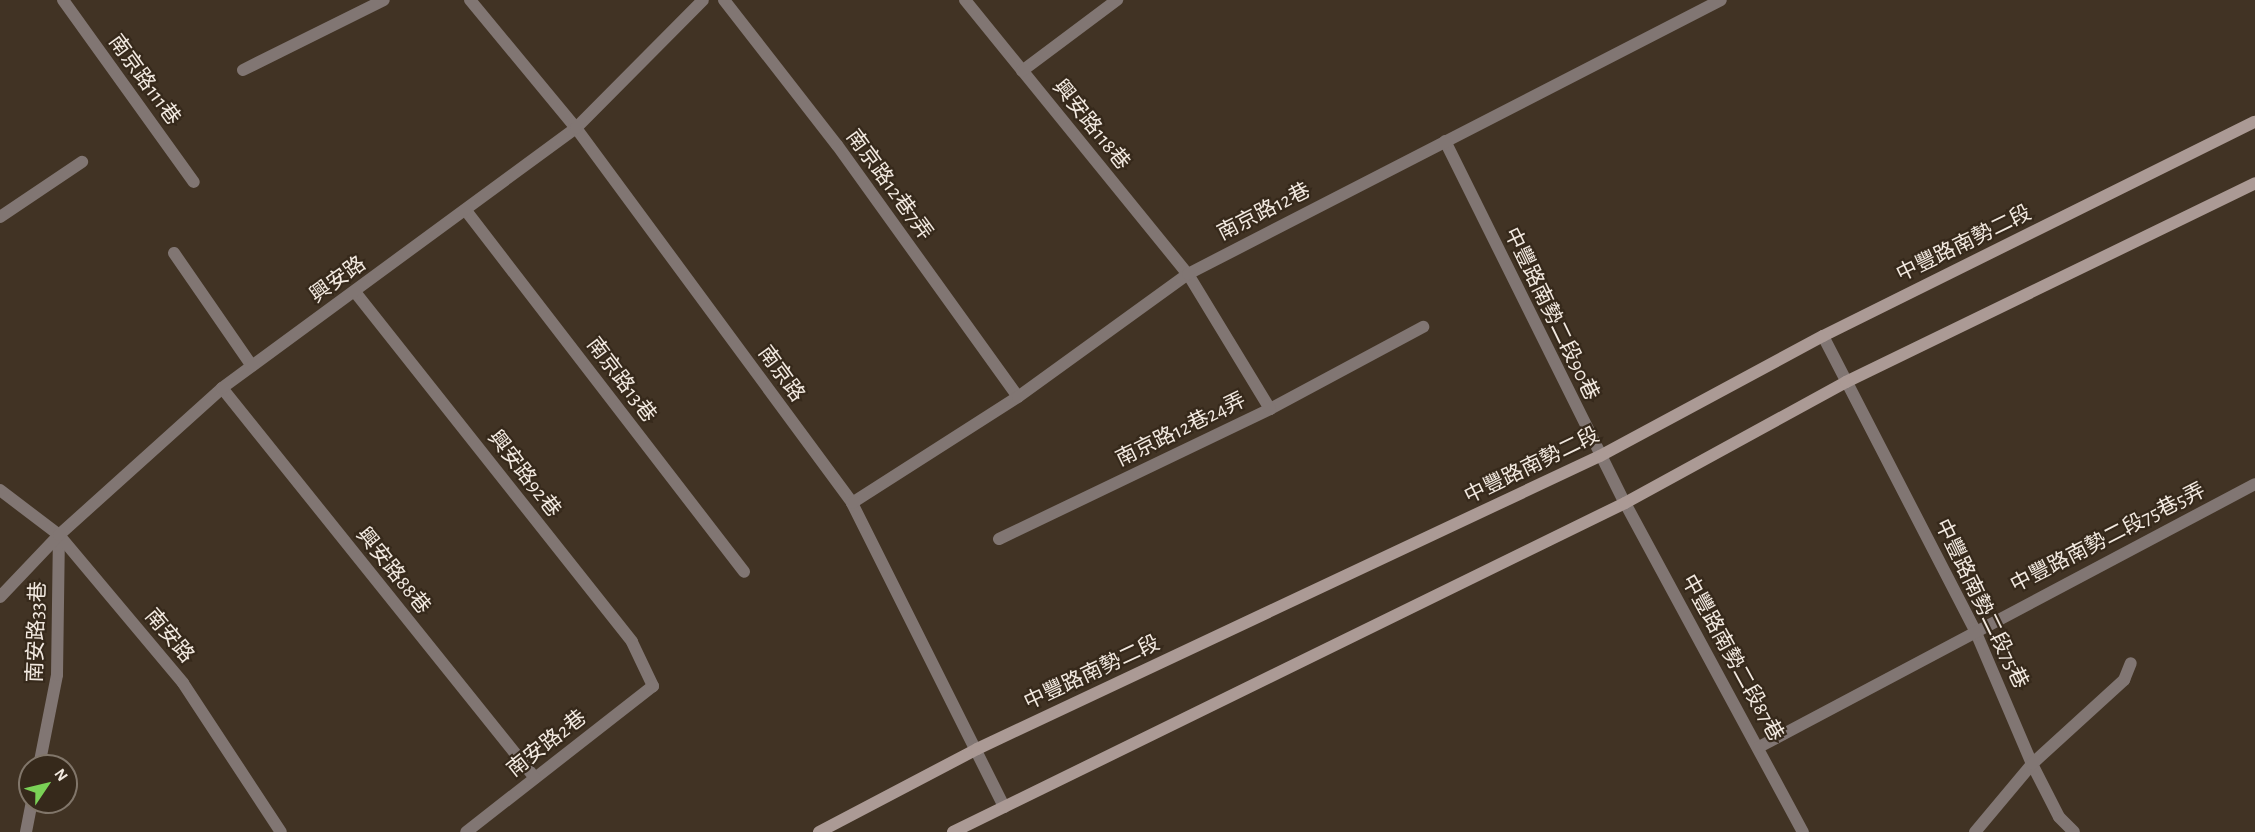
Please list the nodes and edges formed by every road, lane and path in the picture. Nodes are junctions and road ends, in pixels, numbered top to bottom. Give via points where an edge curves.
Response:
1 (63, 0) edge
2 (384, 0) edge
3 (471, 0) edge
4 (703, 0) edge
5 (724, 0) edge
6 (965, 0) edge
7 (1116, 0) edge
8 (1721, 0) edge
9 (243, 70) dead end
10 (1022, 71) junction
11 (2255, 122) edge
12 (576, 128) junction
13 (1445, 141) junction
14 (82, 162) dead end
15 (194, 182) dead end
16 (2255, 183) edge
17 (468, 212) junction
18 (0, 217) edge
19 (174, 253) dead end
20 (1188, 274) junction
21 (355, 292) junction
22 (1424, 327) dead end
23 (1823, 336) junction
24 (252, 366) junction
25 (1846, 382) junction
26 (222, 388) junction
27 (1018, 397) junction
28 (1270, 409) junction
29 (1600, 456) junction
30 (2255, 484) edge
31 (0, 490) edge
32 (852, 503) junction
33 (1625, 503) junction
34 (59, 535) junction
35 (999, 539) dead end
36 (744, 572) dead end
37 (0, 597) edge
38 (1974, 628) junction
39 (2131, 663) dead end
40 (653, 686) joint
41 (1759, 747) junction
42 (977, 749) junction
43 (41, 754) edge
44 (2032, 764) junction
45 (535, 778) junction
46 (1004, 807) junction
47 (30, 814) edge
48 (26, 832) edge
49 (281, 832) edge
50 (466, 832) edge
51 (819, 832) edge
52 (953, 832) edge
53 (1803, 832) edge
54 (1975, 832) edge
55 (2074, 832) edge

1 - 15 street, 南京路111巷
2 - 9 street
3 - 12 street, 南京路
4 - 12 street, 興安路
5 - 27 street, 南京路12巷7弄 via 837,145
6 - 10 street, 興安路118巷
7 - 10 street
8 - 13 street, 南京路12巷
10 - 20 street, 興安路118巷
11 - 23 main road, 中豐路南勢二段
12 - 17 street, 興安路
12 - 32 street, 南京路
13 - 20 street, 南京路12巷
13 - 29 street, 中豐路南勢二段90巷
14 - 18 street
16 - 25 main road
17 - 21 street, 興安路
17 - 36 street, 南京路13巷
19 - 24 street
20 - 27 street, 南京路12巷
20 - 28 street, 南京路12巷24弄
21 - 24 street, 興安路
21 - 40 street, 興安路92巷 via 632,642
22 - 28 street
23 - 25 street, 中豐路南勢二段75巷
23 - 29 main road, 中豐路南勢二段
24 - 26 street, 興安路
25 - 33 main road
25 - 38 street, 中豐路南勢二段75巷
26 - 34 street, 興安路
26 - 45 street, 興安路88巷
27 - 32 street, 南京路12巷
28 - 35 street, 南京路12巷24弄
29 - 33 street, 中豐路南勢二段90巷
29 - 42 main road, 中豐路南勢二段
30 - 38 street, 中豐路南勢二段75巷5弄
31 - 34 street, 南安路
32 - 42 street, 南京路
33 - 41 street, 中豐路南勢二段87巷
33 - 46 main road
34 - 37 street, 興安路
34 - 43 street, 南安路33巷 via 57,675
34 - 49 street, 南安路 via 183,683
38 - 41 street, 中豐路南勢二段75巷5弄
38 - 44 street, 中豐路南勢二段75巷
39 - 44 street via 2124,680
40 - 45 street, 南安路2巷
41 - 53 street, 中豐路南勢二段87巷
42 - 46 street, 南京路
42 - 51 main road, 中豐路南勢二段
44 - 54 street
44 - 55 street, 中豐路南勢二段75巷 via 2059,817
45 - 50 street, 南安路2巷
46 - 52 main road
47 - 48 street

